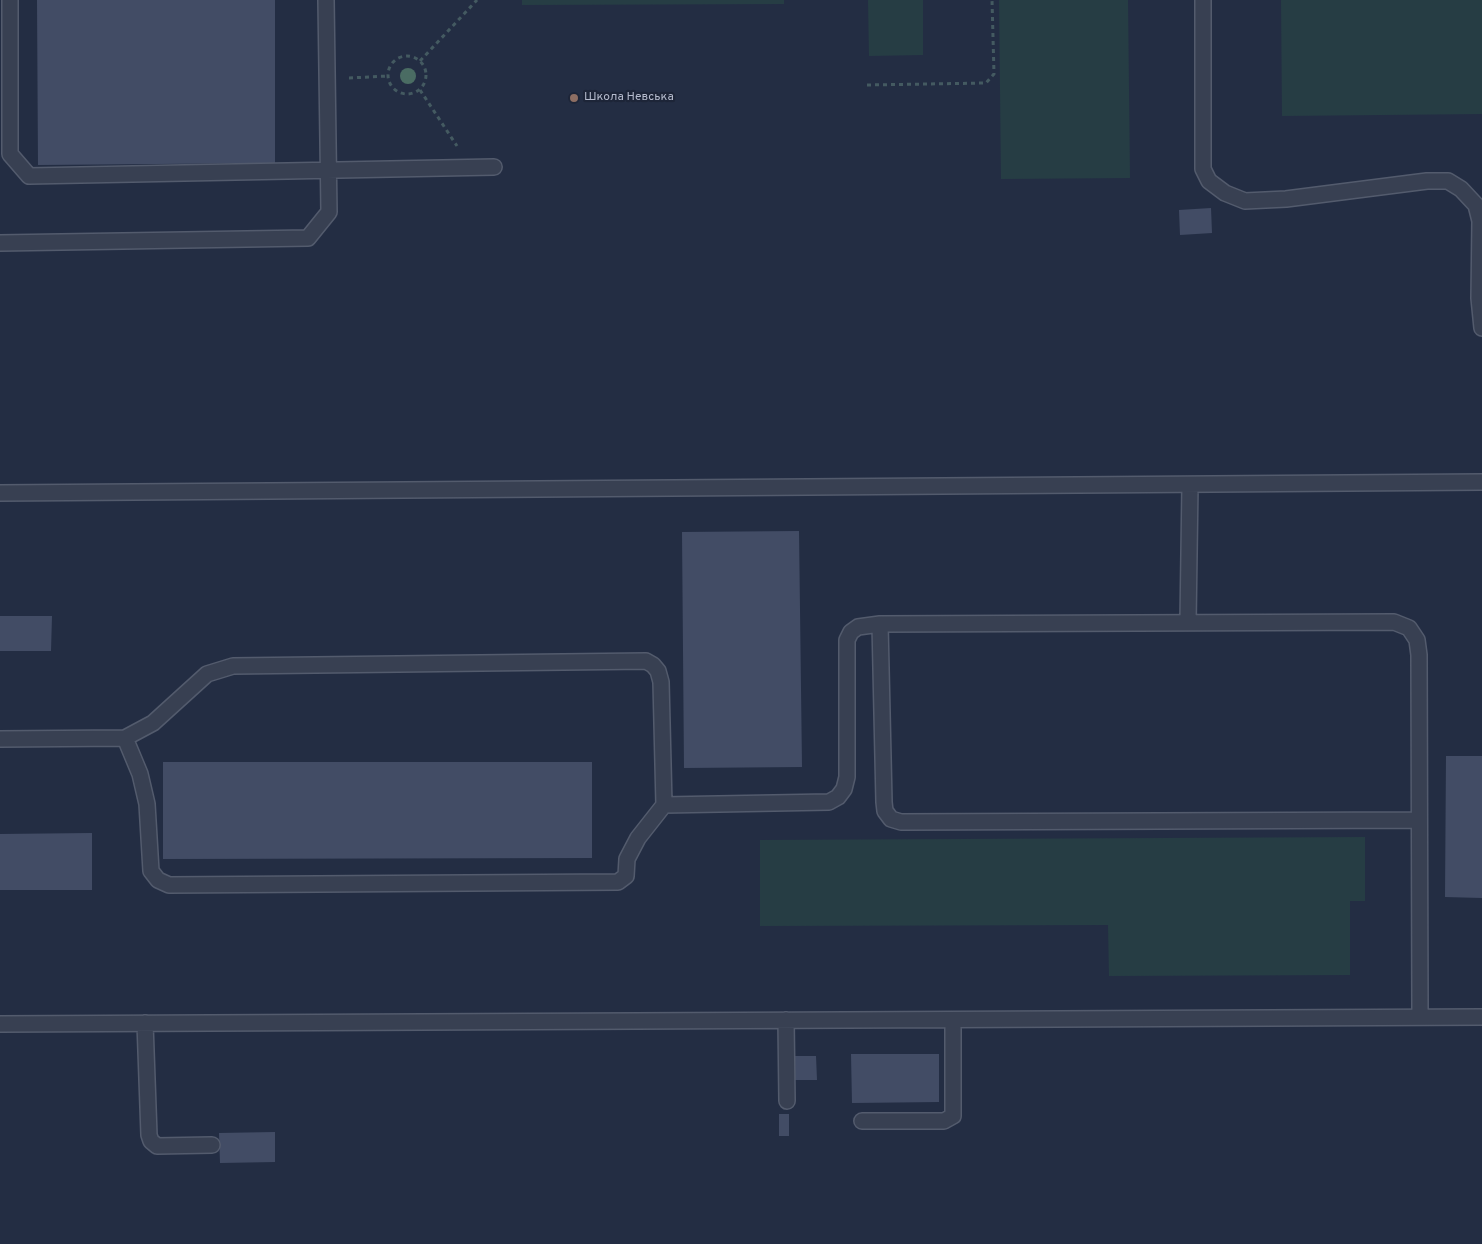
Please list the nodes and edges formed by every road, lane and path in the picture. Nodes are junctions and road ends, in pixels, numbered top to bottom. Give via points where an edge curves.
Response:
1 (10, 0) edge
2 (326, 0) edge
3 (477, 0) edge
4 (992, 0) edge
5 (1203, 0) edge
6 (420, 61) junction
7 (388, 76) junction
8 (327, 80) junction
9 (867, 84) dead end
10 (420, 90) junction
11 (494, 167) dead end
12 (471, 168) junction
13 (328, 170) junction
14 (0, 244) edge
15 (1482, 328) edge
16 (1482, 482) edge
17 (1190, 484) junction
18 (0, 493) edge
19 (1188, 622) junction
20 (880, 624) junction
21 (125, 738) junction
22 (0, 739) edge
23 (664, 805) junction
24 (1419, 820) junction
25 (1420, 1017) junction
26 (1482, 1017) edge
27 (786, 1020) junction
28 (953, 1020) junction
29 (145, 1023) junction
30 (0, 1024) edge
31 (787, 1101) dead end
32 (862, 1121) dead end
33 (212, 1145) dead end

1 - 13 lane via 10,154 29,176
2 - 8 lane
3 - 6 path
4 - 9 path via 994,74 986,83
5 - 15 lane via 1203,169 1209,181 1225,193 1245,201 1448,180 1476,205 1480,221
6 - 7 path via 411,56 399,58 390,67
6 - 10 path via 427,75
7 - 8 path
7 - 10 path via 391,85 400,93 412,94
8 - 13 lane
10 - 12 path
11 - 12 lane
12 - 13 lane
13 - 14 lane via 329,212 308,238
16 - 17 lane
17 - 18 lane
17 - 19 lane
19 - 20 lane
19 - 24 lane via 1394,622 1408,628 1416,640 1419,655
20 - 23 lane via 858,627 847,640 847,777 838,797 829,802
20 - 24 lane via 884,802 885,811 891,819 900,822
21 - 22 lane
21 - 23 lane via 153,724 207,674 233,666 646,661 658,671 661,682
21 - 23 lane via 140,774 147,804 150,871 169,885 618,882 626,876 627,859 638,838
24 - 25 lane
25 - 26 lane
25 - 28 lane
27 - 28 lane
27 - 29 lane
27 - 31 lane
28 - 32 lane via 953,1116 944,1120
29 - 30 lane
29 - 33 lane via 151,1141 157,1146

